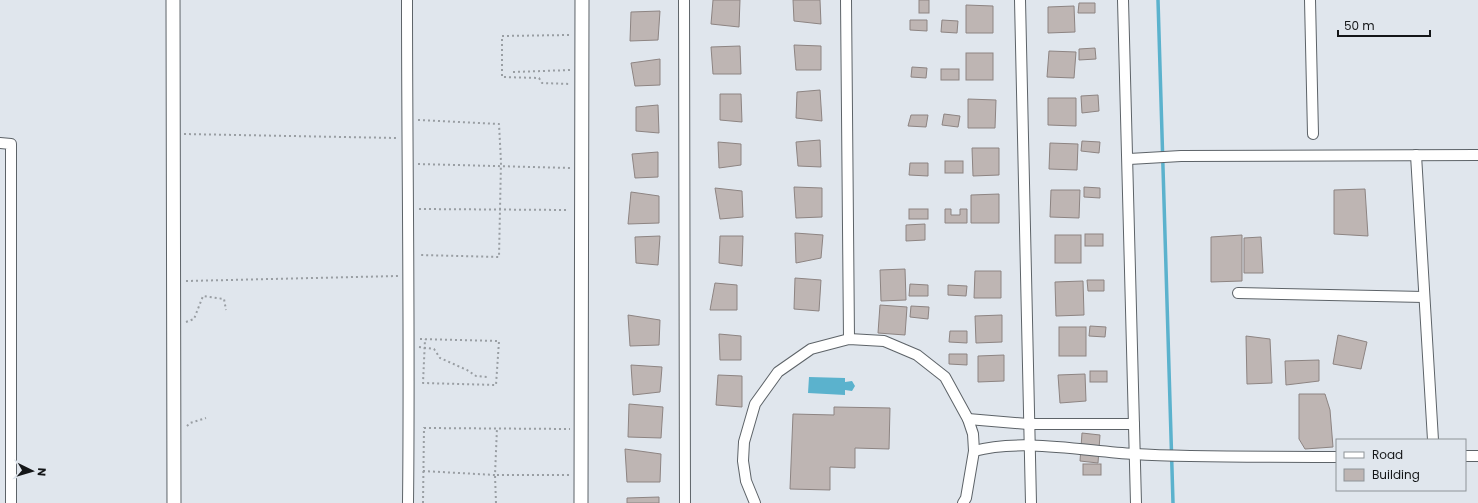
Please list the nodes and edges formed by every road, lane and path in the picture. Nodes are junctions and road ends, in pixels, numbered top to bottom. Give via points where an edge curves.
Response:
1 (173, 0) edge
2 (407, 0) edge
3 (582, 0) edge
4 (684, 0) edge
5 (846, 0) edge
6 (1020, 0) edge
7 (1123, 0) edge
8 (1310, 0) edge
9 (572, 35) dead end
10 (514, 72) dead end
11 (577, 74) junction
12 (417, 120) dead end
13 (173, 134) junction
14 (1313, 134) dead end
15 (407, 139) junction
16 (0, 143) edge
17 (1416, 155) junction
18 (1478, 155) edge
19 (1129, 159) junction
20 (418, 164) dead end
21 (500, 167) junction
22 (575, 168) dead end
23 (416, 209) dead end
24 (499, 210) junction
25 (572, 210) dead end
26 (418, 255) dead end
27 (407, 276) junction
28 (174, 282) junction
29 (1238, 293) dead end
30 (1424, 297) junction
31 (226, 310) dead end
32 (174, 331) junction
33 (420, 339) dead end
34 (425, 339) junction
35 (849, 339) junction
36 (410, 346) junction
37 (424, 347) junction
38 (487, 377) dead end
39 (206, 418) dead end
40 (968, 419) junction
41 (1028, 424) junction
42 (1134, 424) junction
43 (497, 428) junction
44 (573, 429) dead end
45 (174, 437) junction
46 (1433, 439) edge
47 (1029, 446) junction
48 (974, 451) junction
49 (1135, 454) junction
50 (1466, 456) edge
51 (1478, 456) edge
52 (1336, 457) edge
53 (423, 471) junction
54 (496, 475) junction
55 (572, 475) dead end
56 (11, 503) edge
57 (174, 503) edge
58 (408, 503) edge
59 (423, 503) edge
60 (496, 503) edge
61 (581, 503) edge
62 (685, 503) edge
63 (755, 503) edge
64 (963, 503) edge
65 (1031, 503) edge
66 (1136, 503) edge

1 - 13 street
2 - 15 street
3 - 11 street
4 - 62 street
5 - 35 street
6 - 41 street
7 - 19 street
8 - 14 street
9 - 11 path via 502,36 502,77 539,78 542,83 572,84
10 - 11 path
11 - 61 street
12 - 21 path via 499,124
13 - 15 path
13 - 28 street
15 - 27 street
16 - 56 street via 11,144
17 - 18 street
17 - 19 street via 1181,156
17 - 30 street
19 - 42 street
20 - 21 path
21 - 22 path
21 - 24 path
23 - 24 path
24 - 25 path
24 - 26 path via 499,257
27 - 28 path
27 - 36 street
28 - 32 street
29 - 30 street
30 - 46 street
31 - 32 path via 224,299 203,296 194,319
32 - 45 street
33 - 34 path
34 - 37 path
34 - 37 path via 499,341 496,385 423,383
35 - 40 street via 884,342 917,355 945,377
35 - 63 street via 811,349 778,372 755,404 744,442 743,461 746,481
36 - 37 path
36 - 58 street
37 - 38 path via 434,349 440,358 476,376
39 - 45 path via 190,422
40 - 41 street
40 - 48 street via 973,434
41 - 42 street
41 - 47 street
42 - 49 street
43 - 44 path
43 - 53 path via 424,428
43 - 54 path
45 - 57 street
47 - 48 street via 989,447
47 - 49 street
47 - 65 street
48 - 64 street
49 - 52 street
49 - 66 street
50 - 51 street
53 - 54 path
53 - 59 path
54 - 55 path
54 - 60 path

